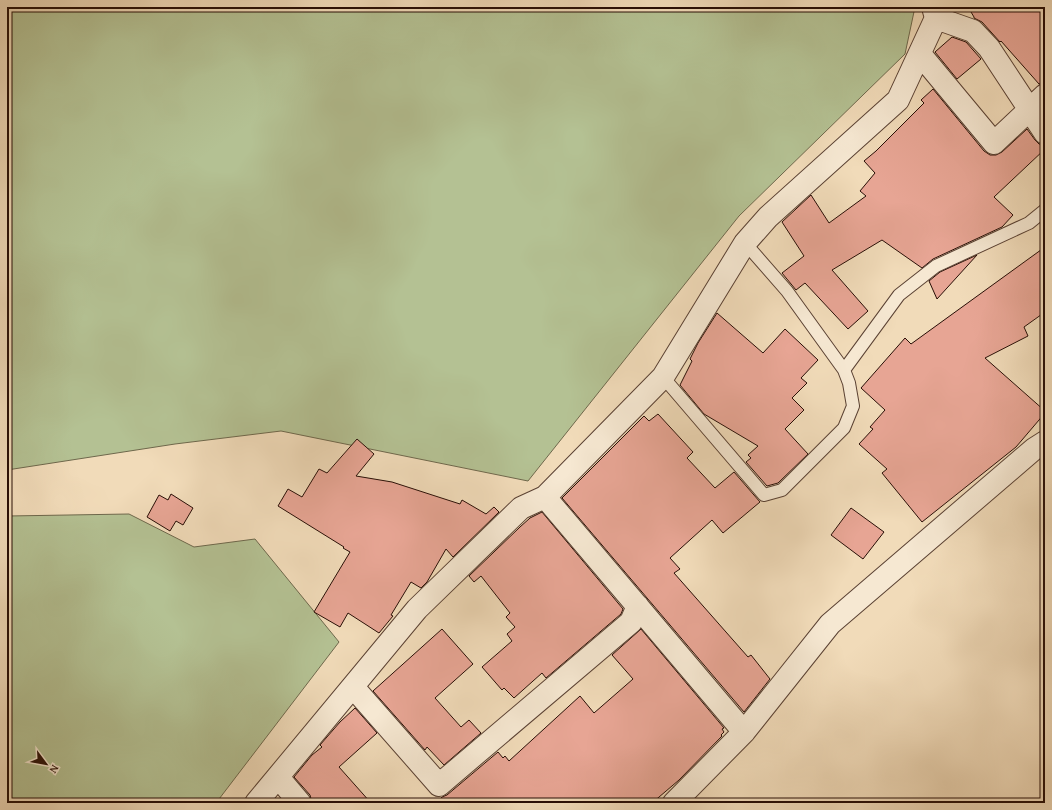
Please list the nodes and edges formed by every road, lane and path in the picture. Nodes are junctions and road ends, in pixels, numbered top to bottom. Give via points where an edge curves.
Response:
1 (934, 12) edge
2 (920, 54) junction
3 (1045, 95) edge
4 (1029, 109) junction
5 (1045, 133) edge
6 (1045, 210) edge
7 (745, 243) junction
8 (844, 370) junction
9 (663, 377) junction
10 (1045, 442) edge
11 (545, 497) junction
12 (638, 606) junction
13 (353, 687) junction
14 (744, 732) junction
15 (278, 777) junction
16 (256, 803) edge
17 (300, 803) edge
18 (674, 803) edge

1 - 2 street
1 - 4 street via 973,31 989,48
2 - 4 street via 994,142
2 - 7 street via 898,100 768,217
3 - 4 street
4 - 5 street
6 - 8 lane via 1029,223 936,266 899,295
7 - 8 lane via 787,291
7 - 9 street
8 - 9 lane via 853,406 844,428 782,490 764,495
9 - 11 street
10 - 14 street via 830,624
11 - 12 street
11 - 13 street via 521,508 416,609
12 - 13 street via 631,622 440,786
12 - 14 street
13 - 15 street
14 - 18 street
15 - 16 street
15 - 17 street

